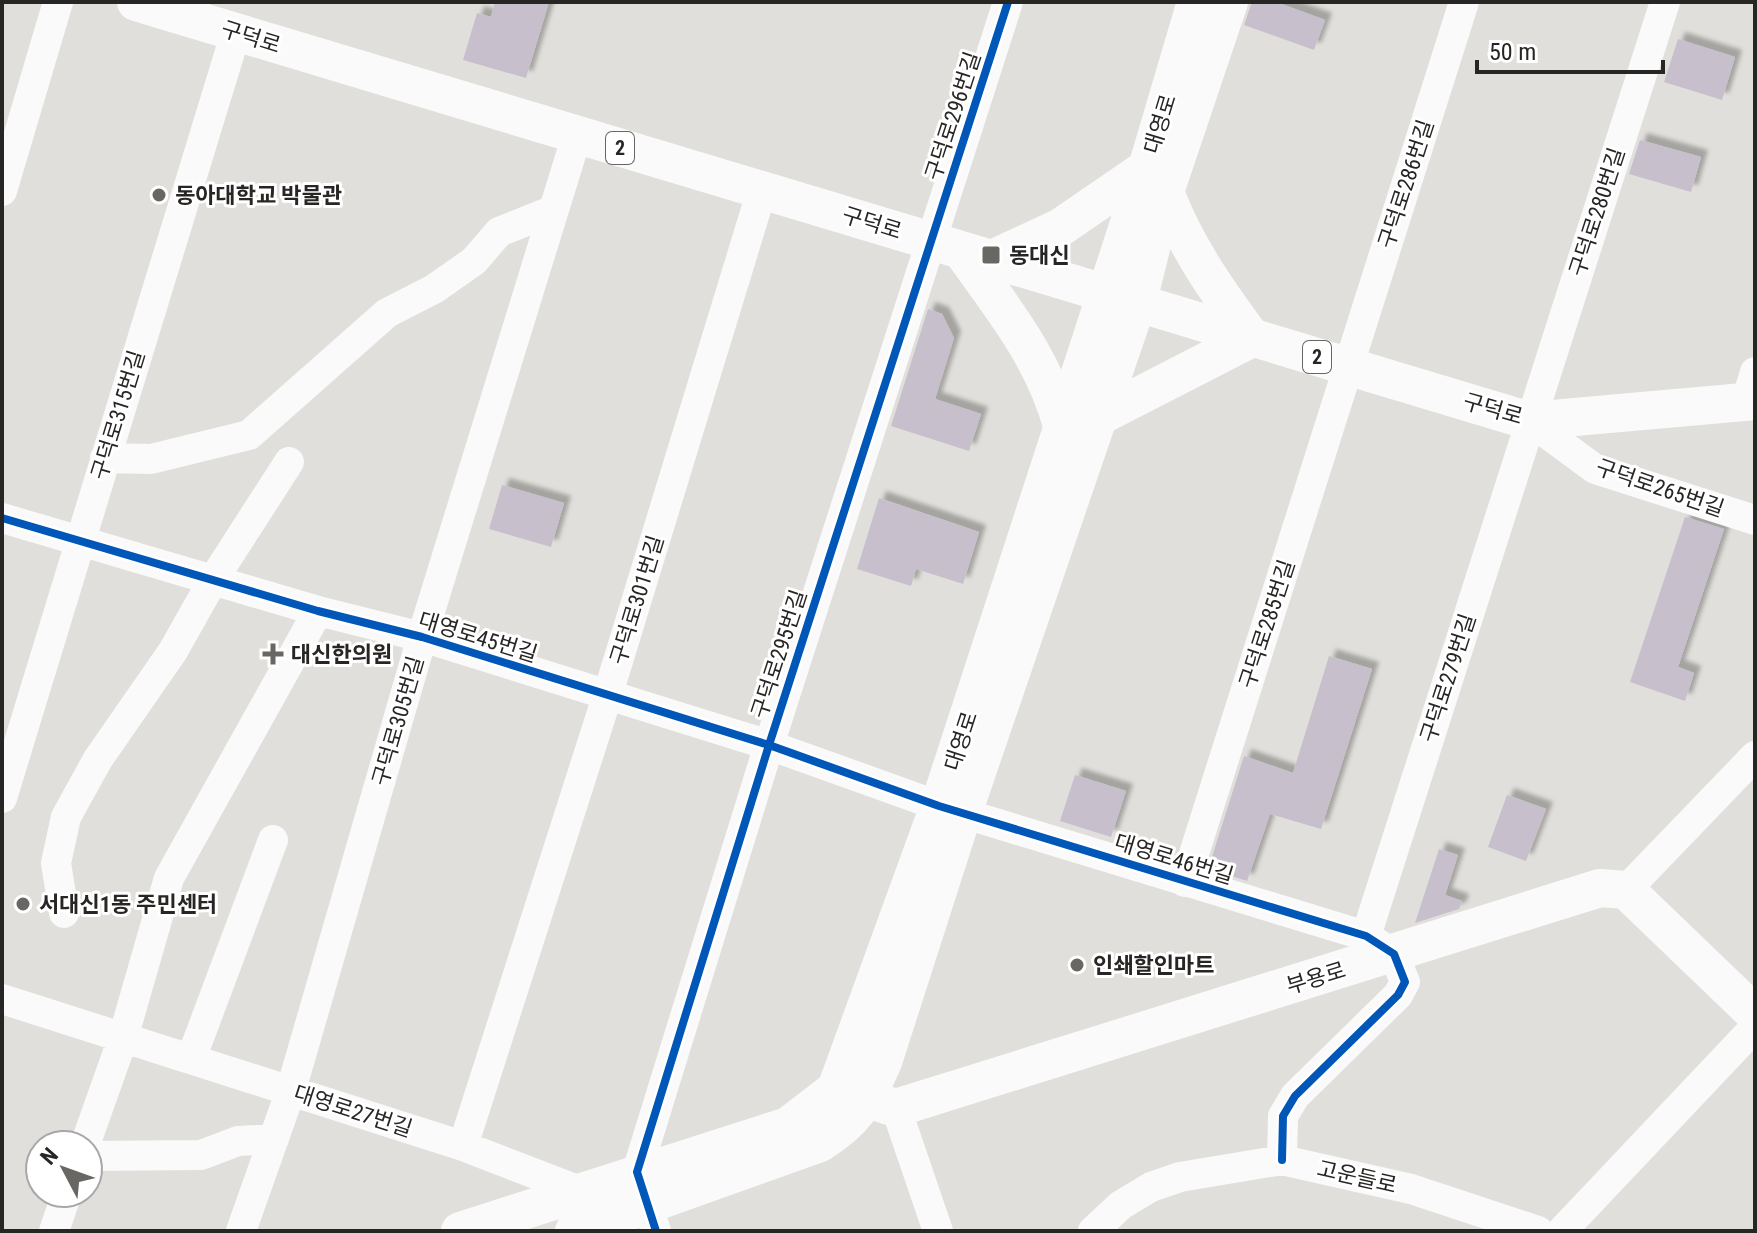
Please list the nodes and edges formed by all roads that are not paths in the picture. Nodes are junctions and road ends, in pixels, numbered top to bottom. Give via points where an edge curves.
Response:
1 (58, 2) edge
2 (136, 2) edge
3 (1008, 2) edge
4 (1196, 2) edge
5 (1229, 2) edge
6 (1464, 2) edge
7 (1665, 2) edge
8 (236, 32) junction
9 (577, 135) junction
10 (1156, 180) junction
11 (762, 190) junction
12 (2, 191) edge
13 (554, 210) junction
14 (961, 250) junction
15 (1121, 296) junction
16 (1252, 338) junction
17 (1348, 366) junction
18 (1752, 392) edge
19 (1098, 417) junction
20 (1530, 421) junction
21 (1063, 430) junction
22 (105, 458) junction
23 (289, 462) dead end
24 (2, 518) edge
25 (1755, 520) edge
26 (81, 541) junction
27 (213, 580) junction
28 (318, 611) junction
29 (422, 637) junction
30 (607, 697) junction
31 (769, 745) junction
32 (1755, 756) edge
33 (2, 798) edge
34 (951, 810) junction
35 (273, 840) dead end
36 (1185, 882) junction
37 (1626, 890) junction
38 (64, 913) dead end
39 (1380, 945) junction
40 (2, 999) edge
41 (1755, 1014) edge
42 (1755, 1027) edge
43 (123, 1038) junction
44 (191, 1059) junction
45 (291, 1090) junction
46 (866, 1099) junction
47 (91, 1129) edge
48 (274, 1139) junction
49 (463, 1146) junction
50 (104, 1156) edge
51 (1282, 1160) junction
52 (580, 1191) junction
53 (647, 1203) edge
54 (62, 1209) edge
55 (54, 1231) edge
56 (241, 1231) edge
57 (460, 1231) edge
58 (574, 1231) edge
59 (938, 1231) edge
60 (1093, 1231) edge
61 (1538, 1231) edge
62 (1562, 1231) edge

1 - 12 street
2 - 8 main road, 구덕로 / 2
3 - 14 street, 구덕로296번길
4 - 10 main road, 대영로
5 - 10 main road, 대영로
6 - 17 street, 구덕로286번길
7 - 20 street, 구덕로280번길
8 - 9 main road, 구덕로 / 2
8 - 22 street, 구덕로315번길
9 - 11 main road, 구덕로 / 2
9 - 13 street, 구덕로305번길
10 - 14 main road via 1061,227
10 - 15 main road, 대영로
10 - 16 main road via 1206,276
11 - 14 main road, 구덕로 / 2
11 - 30 street, 구덕로301번길
13 - 22 street via 499,232 474,261 387,313 249,435 151,459
13 - 29 street, 구덕로305번길
14 - 15 main road, 구덕로 / 2
14 - 21 main road via 1030,349
14 - 31 street, 구덕로295번길
15 - 16 main road, 구덕로 / 2
15 - 19 main road, 대영로
15 - 21 main road, 대영로
16 - 17 main road, 구덕로 / 2
16 - 19 main road
17 - 20 main road, 구덕로 / 2
17 - 36 street, 구덕로285번길
18 - 20 main road, 구덕로 / 2
19 - 34 main road, 대영로
20 - 25 street, 구덕로265번길 via 1595,469
20 - 39 street, 구덕로279번길
21 - 34 main road, 대영로
22 - 26 street, 구덕로315번길
23 - 27 street
24 - 26 street, 대영로45번길
26 - 27 street, 대영로45번길
26 - 33 street, 구덕로315번길
27 - 28 street, 대영로45번길
27 - 38 street via 66,817 56,863
28 - 29 street, 대영로45번길
28 - 43 street via 169,878
29 - 30 street, 대영로45번길
29 - 45 street, 구덕로305번길
30 - 31 street, 대영로45번길
30 - 49 street, 구덕로301번길
31 - 34 street, 대영로45번길
31 - 53 street, 구덕로295번길
32 - 37 street
34 - 36 street, 대영로46번길
34 - 46 main road, 대영로
35 - 44 street
36 - 39 street, 대영로46번길
37 - 39 main road, 부용로 via 1600,888
37 - 41 main road
39 - 46 main road, 부용로
39 - 51 street via 1405,982 1295,1096 1283,1116
40 - 43 street, 대영로27번길
42 - 62 street
43 - 44 street, 대영로27번길
43 - 47 street
44 - 45 street, 대영로27번길
45 - 48 street, 구덕로305번길
45 - 49 street, 대영로27번길
46 - 53 main road, 대영로 via 850,1124 820,1143
46 - 59 street
48 - 50 street via 238,1141 201,1155
48 - 56 street, 구덕로305번길
49 - 52 street, 대영로27번길
51 - 60 street, 고운들로 via 1151,1187
51 - 61 street, 고운들로 via 1411,1189
52 - 53 main road, 대영로
52 - 57 main road, 대영로
53 - 58 main road, 대영로
54 - 55 street

